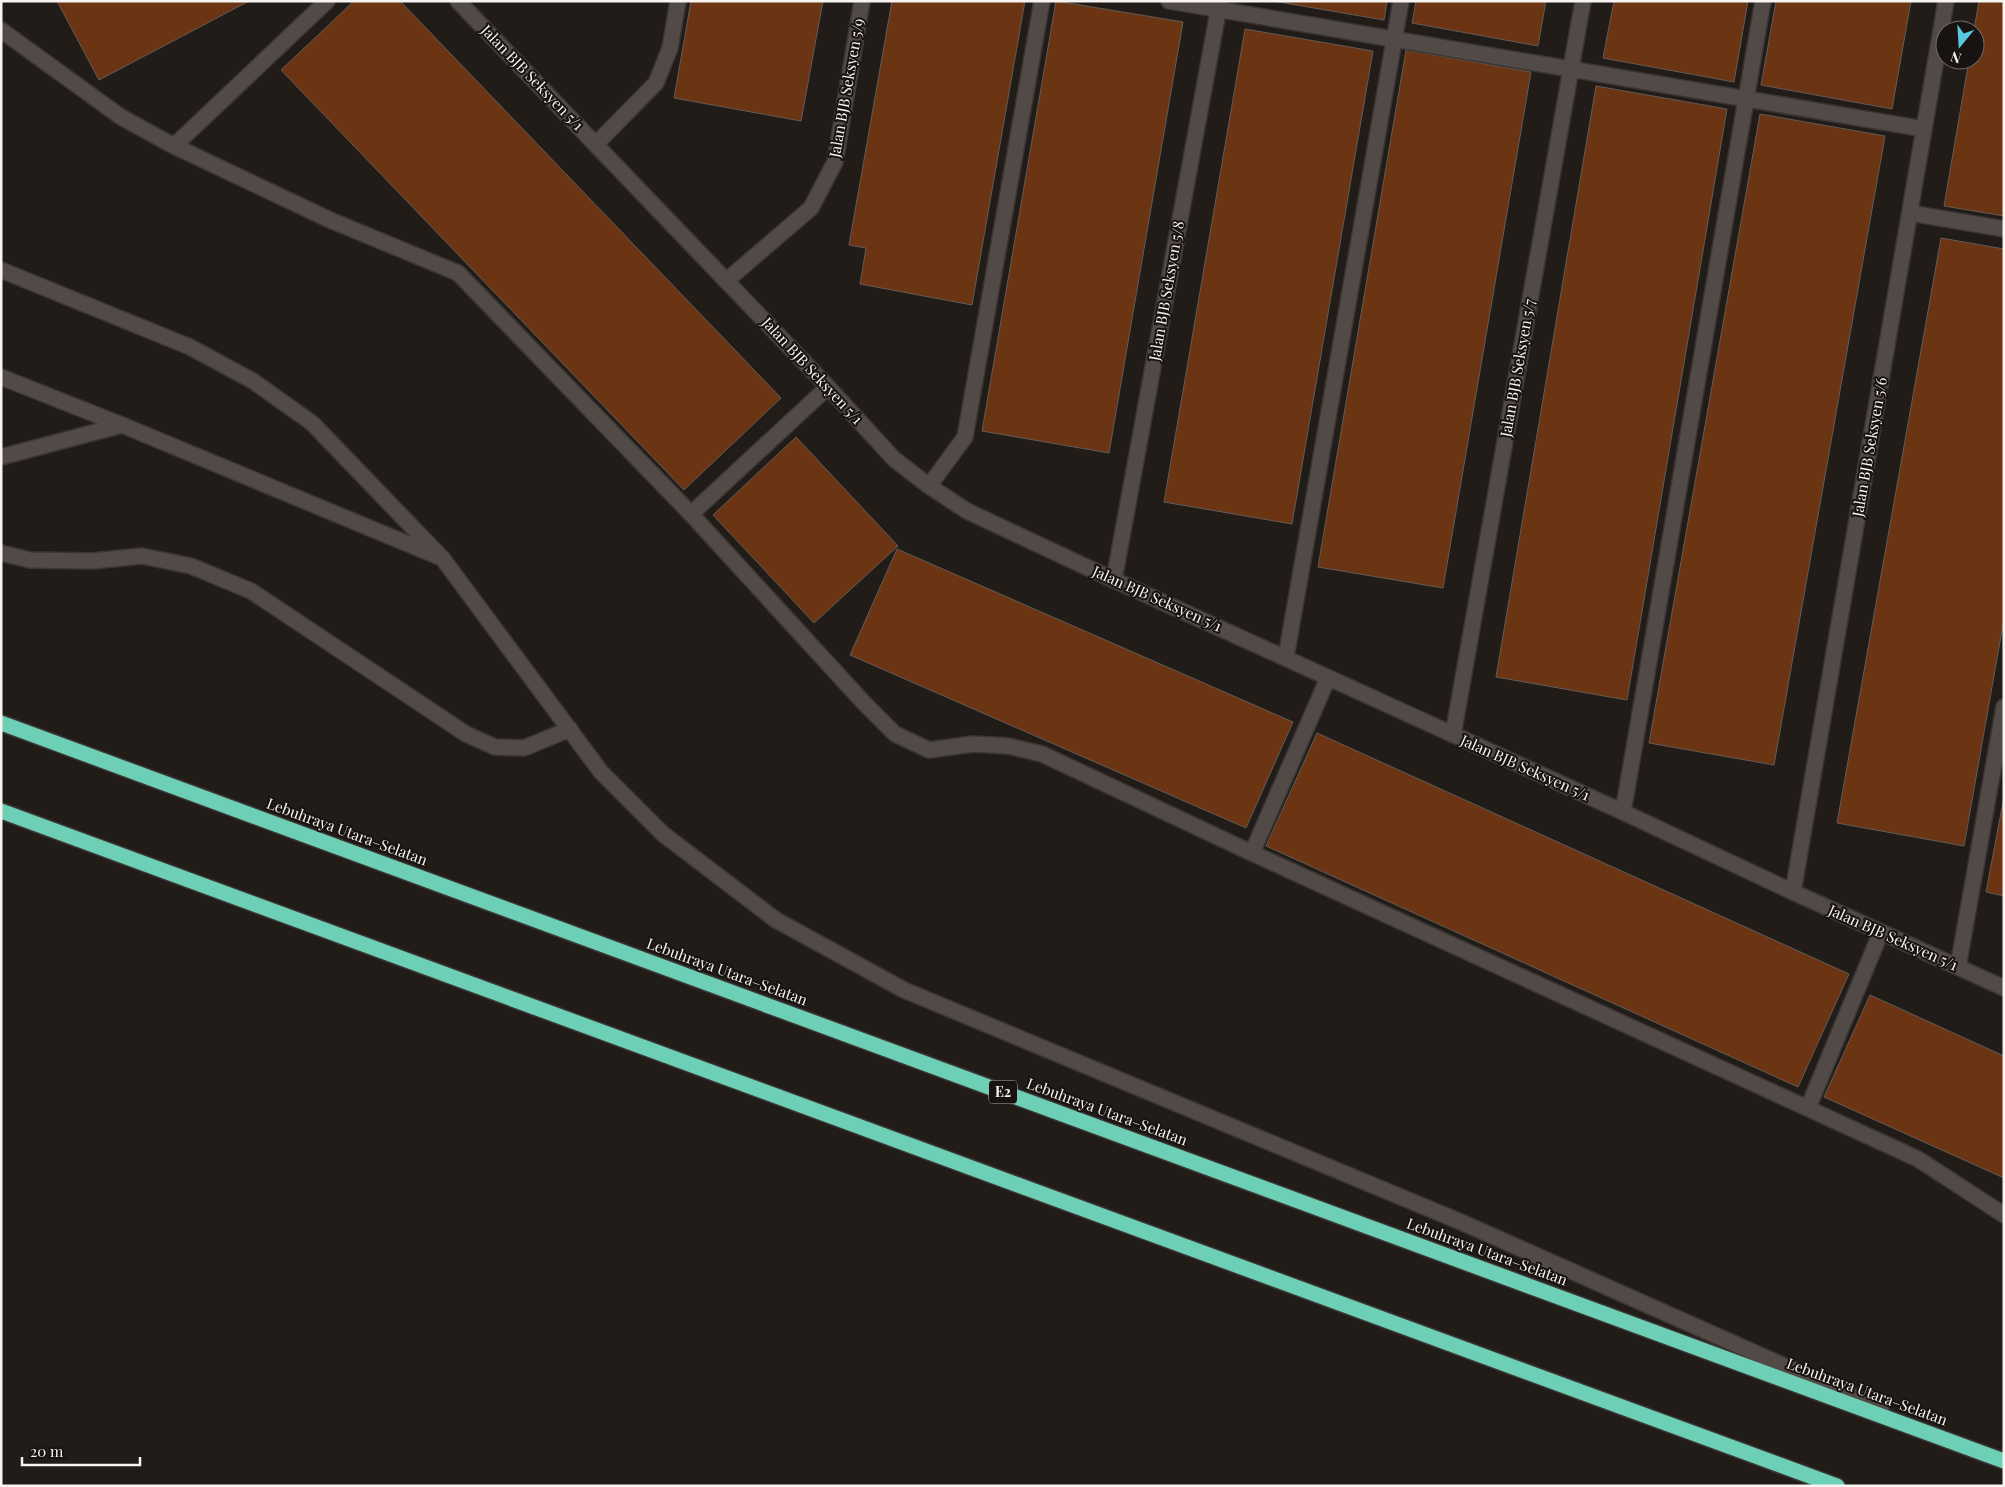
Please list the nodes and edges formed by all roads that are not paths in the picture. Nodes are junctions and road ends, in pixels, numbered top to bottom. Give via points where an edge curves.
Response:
1 (327, 1) edge
2 (458, 1) edge
3 (678, 1) edge
4 (862, 1) edge
5 (1042, 1) edge
6 (1169, 1) edge
7 (1401, 1) edge
8 (1583, 1) edge
9 (1763, 1) edge
10 (1946, 1) edge
11 (1219, 5) edge
12 (1, 30) edge
13 (1394, 39) junction
14 (1571, 69) junction
15 (1746, 98) junction
16 (1924, 129) junction
17 (596, 144) junction
18 (174, 146) junction
19 (1910, 213) junction
20 (2004, 230) edge
21 (1, 270) edge
22 (726, 281) junction
23 (1, 376) edge
24 (828, 387) junction
25 (122, 425) junction
26 (1, 457) edge
27 (929, 486) junction
28 (691, 514) junction
29 (1, 553) edge
30 (444, 558) junction
31 (1114, 580) junction
32 (1286, 657) junction
33 (1328, 678) junction
34 (2004, 707) edge
35 (1, 723) edge
36 (570, 729) junction
37 (1453, 735) junction
38 (1, 811) edge
39 (1622, 812) junction
40 (1252, 853) junction
41 (1793, 892) junction
42 (1881, 932) junction
43 (1958, 967) junction
44 (2004, 988) edge
45 (1808, 1108) junction
46 (2004, 1215) edge
47 (1972, 1450) junction
48 (2004, 1461) edge
49 (1836, 1486) edge

1 - 18 street
2 - 17 street, Jalan BJB Seksyen 5/1
3 - 17 street via 670,48 656,84
4 - 22 street, Jalan BJB Seksyen 5/9 via 835,162 811,208
5 - 27 street via 965,437
6 - 11 street
7 - 13 street
8 - 14 street, Jalan BJB Seksyen 5/7
9 - 15 street
10 - 16 street, Jalan BJB Seksyen 5/6
11 - 13 street
11 - 31 street, Jalan BJB Seksyen 5/8
12 - 18 street via 121,117
13 - 14 street
13 - 32 street
14 - 15 street
14 - 37 street, Jalan BJB Seksyen 5/7
15 - 16 street
15 - 39 street
16 - 19 street, Jalan BJB Seksyen 5/6
17 - 22 street, Jalan BJB Seksyen 5/1
18 - 28 street via 330,220 458,273
19 - 20 street
19 - 41 street, Jalan BJB Seksyen 5/6
21 - 30 street via 190,347 253,381 312,423
22 - 24 street, Jalan BJB Seksyen 5/1
23 - 25 street
24 - 27 street, Jalan BJB Seksyen 5/1 via 894,459
24 - 28 street
25 - 26 street
25 - 30 street
27 - 31 street, Jalan BJB Seksyen 5/1 via 967,511
28 - 40 street via 895,734 929,750 973,744 1008,746 1042,754
29 - 36 street via 30,560 92,561 142,556 191,566 251,591 466,734 495,747 524,748
30 - 36 street
31 - 32 street, Jalan BJB Seksyen 5/1
32 - 33 street, Jalan BJB Seksyen 5/1
33 - 37 street, Jalan BJB Seksyen 5/1
33 - 40 street
34 - 43 street
35 - 47 highway, Lebuhraya Utara–Selatan / E2
36 - 47 street via 601,772 663,834 776,920 904,990 1461,1222
37 - 39 street, Jalan BJB Seksyen 5/1
38 - 49 highway
39 - 41 street, Jalan BJB Seksyen 5/1
40 - 45 street
41 - 42 street, Jalan BJB Seksyen 5/1
42 - 43 street, Jalan BJB Seksyen 5/1
42 - 45 street
43 - 44 street, Jalan BJB Seksyen 5/1
45 - 46 street via 1918,1159
47 - 48 highway, Lebuhraya Utara–Selatan / E2

